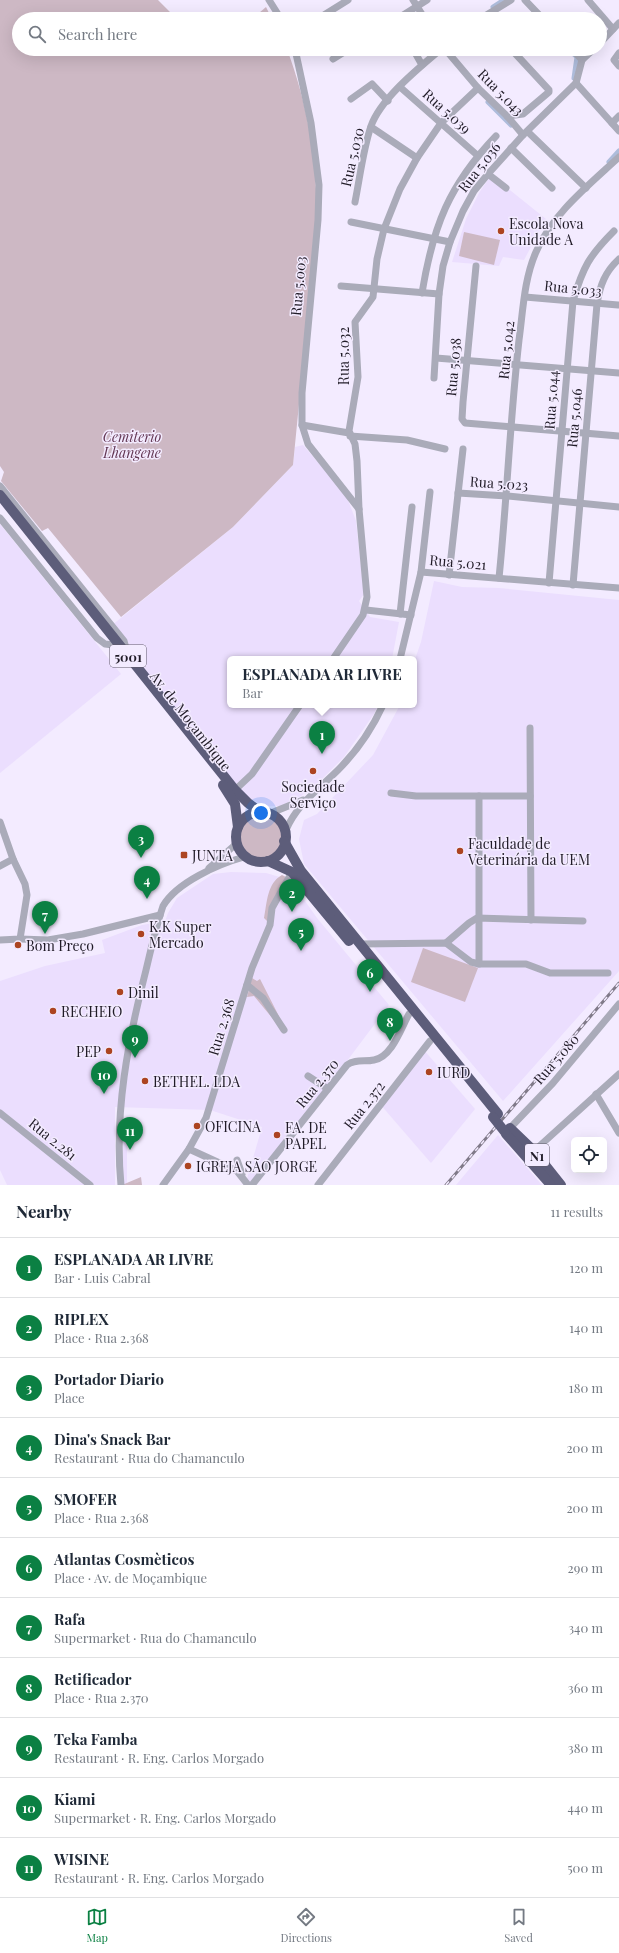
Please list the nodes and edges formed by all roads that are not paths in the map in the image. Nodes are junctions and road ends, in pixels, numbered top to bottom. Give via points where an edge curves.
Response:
1 (268, 0) edge
2 (348, 0) edge
3 (427, 0) edge
4 (511, 0) edge
5 (525, 0) edge
6 (588, 0) edge
7 (415, 3) edge
8 (276, 12) edge
9 (329, 12) edge
10 (405, 12) edge
11 (421, 12) edge
12 (493, 12) edge
13 (536, 12) edge
14 (598, 12) edge
15 (607, 22) edge
16 (619, 23) edge
17 (613, 29) junction
18 (607, 35) edge
19 (619, 53) edge
20 (296, 56) edge
21 (338, 56) edge
22 (417, 56) edge
23 (433, 56) edge
24 (451, 56) edge
25 (517, 56) edge
26 (578, 56) edge
27 (586, 56) edge
28 (333, 59) dead end
29 (582, 60) junction
30 (422, 65) junction
31 (619, 66) edge
32 (576, 83) junction
33 (400, 87) junction
34 (478, 88) junction
35 (350, 99) dead end
36 (388, 101) junction
37 (507, 116) junction
38 (619, 116) edge
39 (441, 123) junction
40 (612, 123) junction
41 (371, 127) junction
42 (619, 131) edge
43 (525, 133) junction
44 (496, 136) dead end
45 (511, 148) junction
46 (477, 155) junction
47 (619, 156) edge
48 (416, 158) junction
49 (488, 174) junction
50 (506, 188) dead end
51 (552, 188) dead end
52 (586, 188) junction
53 (355, 202) dead end
54 (351, 222) dead end
55 (384, 229) junction
56 (614, 231) dead end
57 (433, 238) junction
58 (450, 242) junction
59 (619, 259) edge
60 (476, 266) dead end
61 (341, 286) dead end
62 (373, 290) junction
63 (422, 293) junction
64 (439, 294) junction
65 (525, 296) junction
66 (573, 301) junction
67 (597, 304) junction
68 (618, 305) edge
69 (436, 358) junction
70 (467, 361) junction
71 (516, 365) junction
72 (566, 369) junction
73 (592, 371) junction
74 (619, 374) edge
75 (434, 378) dead end
76 (302, 425) junction
77 (512, 428) junction
78 (562, 431) junction
79 (586, 433) junction
80 (349, 435) junction
81 (619, 436) edge
82 (445, 449) dead end
83 (463, 449) dead end
84 (0, 486) edge
85 (430, 492) dead end
86 (458, 493) junction
87 (0, 495) edge
88 (507, 496) junction
89 (557, 501) junction
90 (580, 504) junction
91 (0, 505) edge
92 (412, 507) dead end
93 (619, 507) edge
94 (359, 509) junction
95 (0, 518) edge
96 (421, 572) junction
97 (449, 575) junction
98 (499, 578) junction
99 (550, 583) junction
100 (573, 585) junction
101 (619, 588) edge
102 (366, 610) junction
103 (400, 614) junction
104 (411, 615) junction
105 (113, 645) junction
106 (127, 654) junction
107 (334, 656) edge
108 (401, 656) edge
109 (298, 708) edge
110 (381, 708) edge
111 (530, 728) dead end
112 (235, 790) junction
113 (391, 793) dead end
114 (310, 795) junction
115 (479, 796) junction
116 (530, 796) junction
117 (260, 812) junction
118 (271, 813) junction
119 (0, 822) edge
120 (238, 827) junction
121 (286, 830) junction
122 (284, 841) junction
123 (236, 844) junction
124 (244, 857) junction
125 (13, 859) junction
126 (268, 861) junction
127 (0, 866) edge
128 (292, 872) junction
129 (203, 874) junction
130 (160, 915) junction
131 (477, 918) junction
132 (531, 920) junction
133 (583, 921) dead end
134 (18, 939) junction
135 (0, 940) edge
136 (446, 943) junction
137 (360, 944) junction
138 (479, 964) junction
139 (608, 973) dead end
140 (247, 985) junction
141 (619, 1004) edge
142 (409, 1014) junction
143 (284, 1030) dead end
144 (430, 1041) junction
145 (619, 1074) edge
146 (308, 1076) dead end
147 (328, 1089) junction
148 (596, 1094) junction
149 (0, 1113) edge
150 (495, 1115) junction
151 (507, 1130) junction
152 (619, 1132) edge
153 (189, 1149) junction
154 (534, 1151) junction
155 (238, 1160) dead end
156 (244, 1178) junction
157 (90, 1185) edge
158 (121, 1185) edge
159 (163, 1185) edge
160 (248, 1185) edge
161 (252, 1185) edge
162 (318, 1185) edge
163 (551, 1185) edge
164 (561, 1185) edge

1 - 8 street
2 - 9 street
3 - 7 street
4 - 12 street
5 - 13 street
6 - 14 street
7 - 10 street
7 - 11 street
15 - 17 street
16 - 17 street
17 - 18 street
19 - 31 street via 614,60
20 - 76 street, Rua 5.003 via 312,130 319,185 302,393
21 - 28 street
22 - 30 street
23 - 30 street, Rua 5.030
24 - 34 street, Rua 5.043
25 - 37 street via 549,92 523,114
26 - 29 street
27 - 29 street
29 - 32 street, Rua 5.036
30 - 33 street, Rua 5.030
32 - 40 street
32 - 43 street, Rua 5.036
33 - 36 street, Rua 5.030
33 - 39 street, Rua 5.039
34 - 37 street, Rua 5.043
34 - 39 street, Rua 5.032
35 - 36 street via 372,84
36 - 41 street, Rua 5.030
37 - 43 street, Rua 5.043
38 - 40 street
39 - 46 street, Rua 5.039
39 - 48 street, Rua 5.032
40 - 42 street
41 - 48 street
41 - 53 street, Rua 5.030
43 - 45 street, Rua 5.036
43 - 52 street, Rua 5.043
44 - 46 street
45 - 49 street, Rua 5.036
45 - 51 street
46 - 57 street via 458,183
47 - 52 street, Rua 5.042
48 - 55 street, Rua 5.032
49 - 50 street
49 - 58 street, Rua 5.036 via 463,210
52 - 65 street, Rua 5.042 via 546,234 533,259
54 - 55 street
55 - 57 street
55 - 62 street, Rua 5.032
56 - 66 street, Rua 5.044 via 588,260
57 - 58 street
57 - 63 street
58 - 64 street, Rua 5.036
59 - 67 street, Rua 5.046 via 604,277
60 - 70 street, Rua 5.038
61 - 62 street
62 - 63 street
62 - 80 street, Rua 5.032 via 370,303 355,322 358,377
63 - 64 street
64 - 69 street, Rua 5.036
65 - 66 street, Rua 5.033
65 - 71 street, Rua 5.042
66 - 67 street, Rua 5.033
66 - 72 street, Rua 5.044
67 - 68 street, Rua 5.033
67 - 73 street, Rua 5.046
69 - 70 street
69 - 75 street, Rua 5.036
70 - 71 street
70 - 77 street, Rua 5.038 via 463,421 467,424
71 - 72 street
71 - 77 street, Rua 5.042
72 - 73 street
72 - 78 street, Rua 5.044
73 - 74 street
73 - 79 street, Rua 5.046
76 - 80 street
76 - 94 street, Rua 5.003 via 308,444
77 - 78 street
77 - 88 street, Rua 5.042
78 - 79 street
78 - 89 street, Rua 5.044
79 - 81 street
79 - 90 street, Rua 5.046
80 - 82 street via 402,440
80 - 94 street, Rua 5.032 via 355,444
83 - 86 street
84 - 106 street via 124,641
85 - 96 street
86 - 88 street, Rua 5.023
86 - 97 street, Rua 5.023
87 - 106 highway, Av. de Moçambique / 5001
88 - 89 street, Rua 5.023
88 - 98 street, Rua 5.042
89 - 90 street, Rua 5.023
89 - 99 street, Rua 5.044
90 - 93 street, Rua 5.023
90 - 100 street, Rua 5.046
91 - 105 highway, Av. de Moçambique / 5001
92 - 103 street
94 - 102 street, Rua 5.032 via 367,584
95 - 105 street via 97,638 105,644
96 - 97 street, Rua 5.021
96 - 104 street, Rua 5.021
97 - 98 street, Rua 5.021
98 - 99 street, Rua 5.021
99 - 100 street, Rua 5.021
100 - 101 street, Rua 5.021
102 - 103 street
102 - 107 street
103 - 104 street
104 - 108 street, Rua 5.021
105 - 120 highway, Av. de Moçambique / 5001 via 229,793 234,804
106 - 112 highway, Av. de Moçambique / 5001
109 - 112 street via 252,774
110 - 114 street via 359,745 339,770
111 - 116 street
112 - 117 highway, Av. de Moçambique / 5001
113 - 115 street via 416,796
114 - 118 street
114 - 121 street via 296,809
115 - 116 street
115 - 131 street
116 - 132 street
117 - 118 highway
117 - 120 highway via 247,816
118 - 121 highway via 281,819
119 - 125 street
120 - 123 highway via 235,835
121 - 122 highway
122 - 126 highway via 279,854
122 - 137 highway, N1 via 298,867
123 - 124 highway
123 - 129 street
124 - 126 highway via 251,861
124 - 129 street
125 - 127 street
125 - 134 street via 25,884 27,895
126 - 128 highway
128 - 140 street, Rua 2.368 via 272,908 270,925
128 - 142 highway
129 - 130 street via 172,894
130 - 134 street via 84,934 48,940
130 - 158 street via 131,1028 120,1116
131 - 132 street
131 - 136 street
131 - 138 street
132 - 133 street
134 - 135 street
136 - 137 street
136 - 138 street via 471,962
137 - 150 highway, N1
138 - 139 street via 526,964 550,973
140 - 143 street via 262,998
140 - 153 street, Rua 2.368 via 210,1108
141 - 151 street, Rua 5.080 via 553,1083
142 - 144 highway
142 - 147 street, Rua 2.370 via 388,1051 381,1058 350,1063
144 - 150 highway, N1
144 - 162 street, Rua 2.372
145 - 148 street
146 - 147 street
147 - 161 street, Rua 2.370
148 - 152 street
148 - 154 street
149 - 157 street, Rua 2.281
150 - 151 highway, N1
151 - 154 highway, N1
151 - 163 highway, N1
153 - 156 street via 237,1171
153 - 159 street, Rua 2.368
154 - 164 highway, N1
155 - 156 street
156 - 160 street

